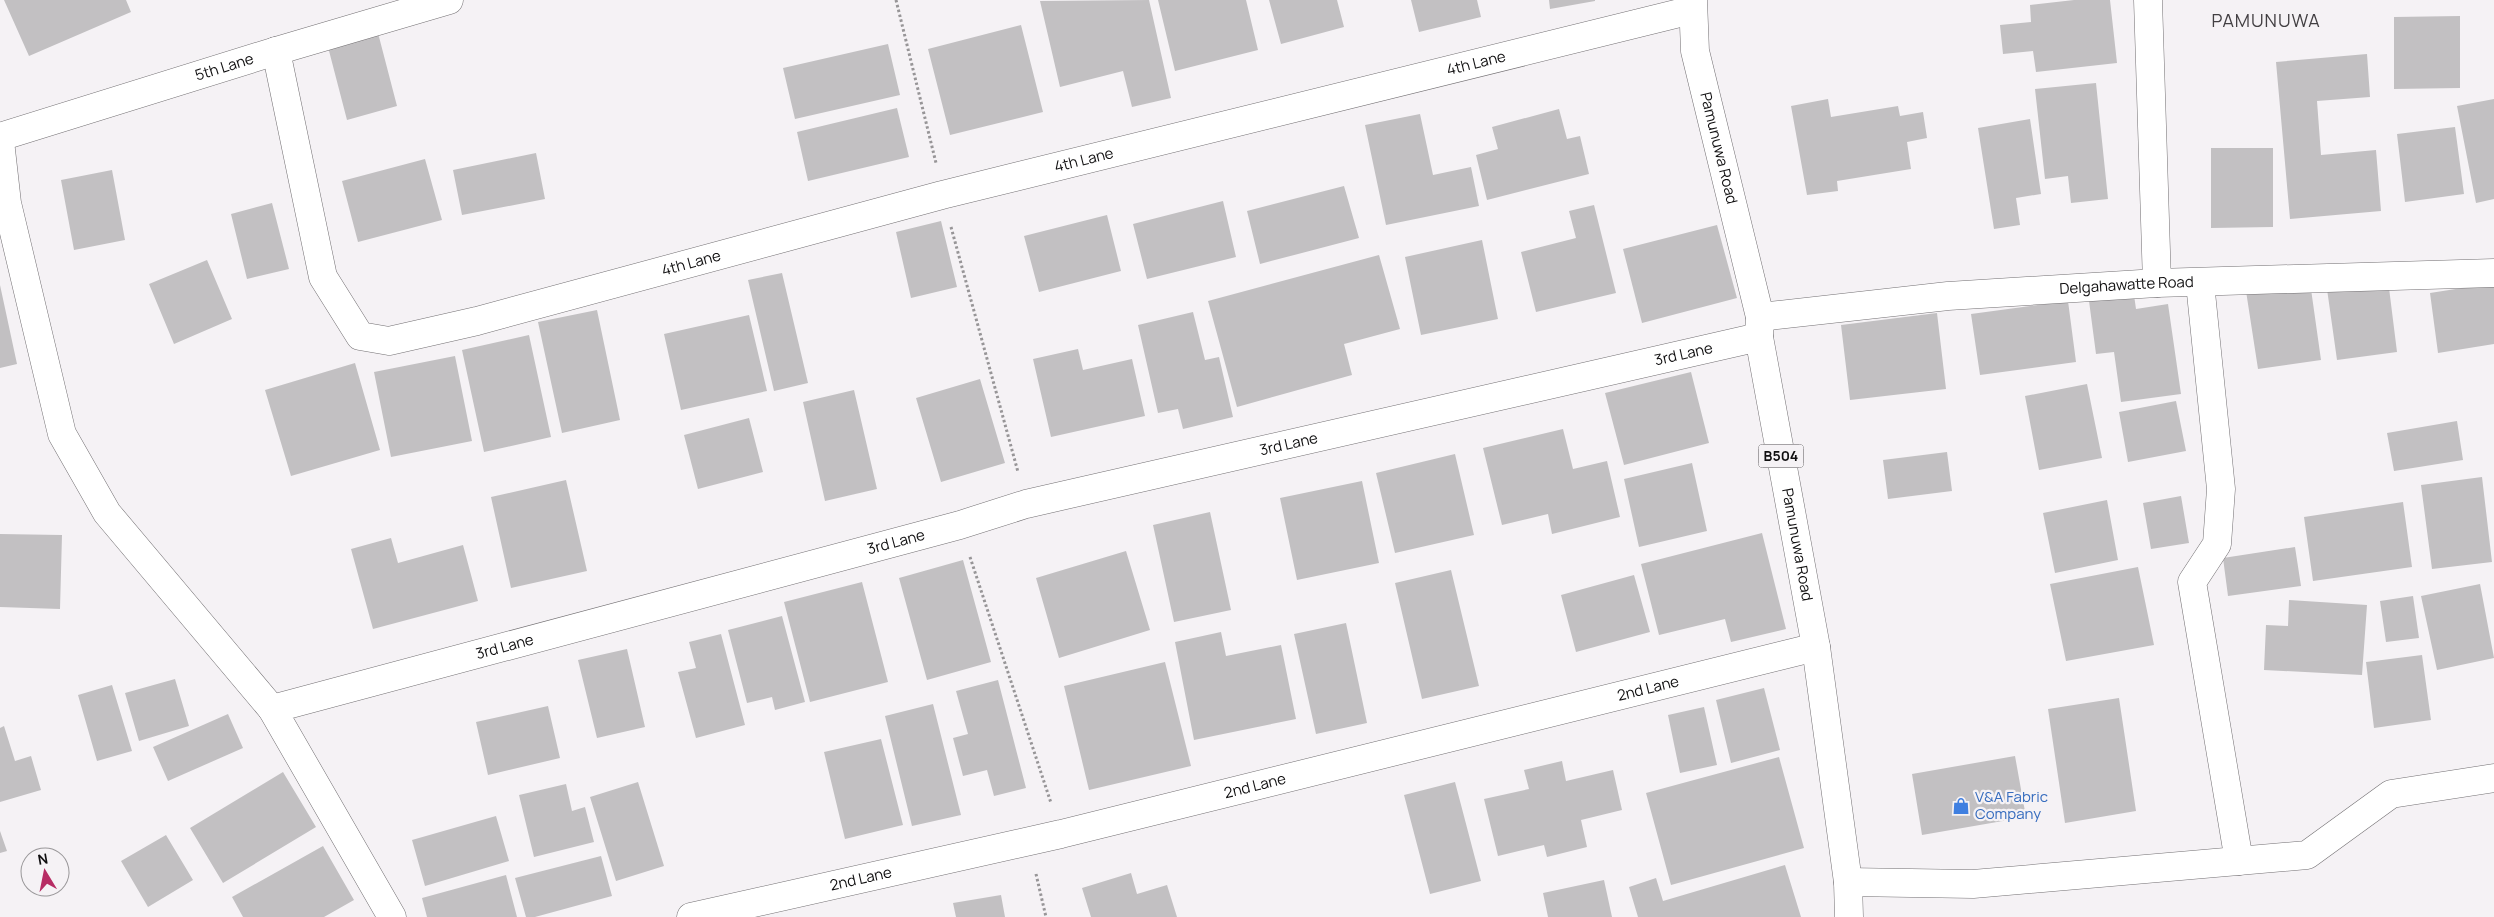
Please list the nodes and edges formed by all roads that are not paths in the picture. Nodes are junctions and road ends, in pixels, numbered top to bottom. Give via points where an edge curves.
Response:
1 (449, 0) edge
2 (2148, 0) edge
3 (1693, 5) edge
4 (276, 51) junction
5 (0, 137) edge
6 (0, 142) edge
7 (3, 203) edge
8 (2494, 273) edge
9 (2157, 283) junction
10 (2200, 283) junction
11 (1759, 327) junction
12 (1816, 647) junction
13 (272, 708) junction
14 (2494, 778) edge
15 (2239, 861) junction
16 (1848, 882) junction
17 (392, 917) edge
18 (691, 917) edge
19 (1849, 917) edge

1 - 4 street, 5th Lane
2 - 9 street
3 - 4 street, 4th Lane via 943,195 477,321 389,341 360,336 323,277
3 - 11 street, Pamunuwa Road / B504 via 1695,51
4 - 5 street, 5th Lane
6 - 7 street
7 - 13 street via 62,434 107,513
8 - 10 street, Delgahawatte Road
9 - 10 street, Delgahawatte Road
9 - 11 street, Delgahawatte Road via 1948,296
10 - 15 street via 2221,489 2216,544 2192,582
11 - 12 street, Pamunuwa Road / B504
11 - 13 street, 3rd Lane via 1026,504 960,525
12 - 16 street, Pamunuwa Road / B504
12 - 18 street, 2nd Lane via 1029,842
13 - 17 street
14 - 15 street via 2391,794 2307,856
15 - 16 street via 1973,884
16 - 19 street, Pamunuwa Road / B504

